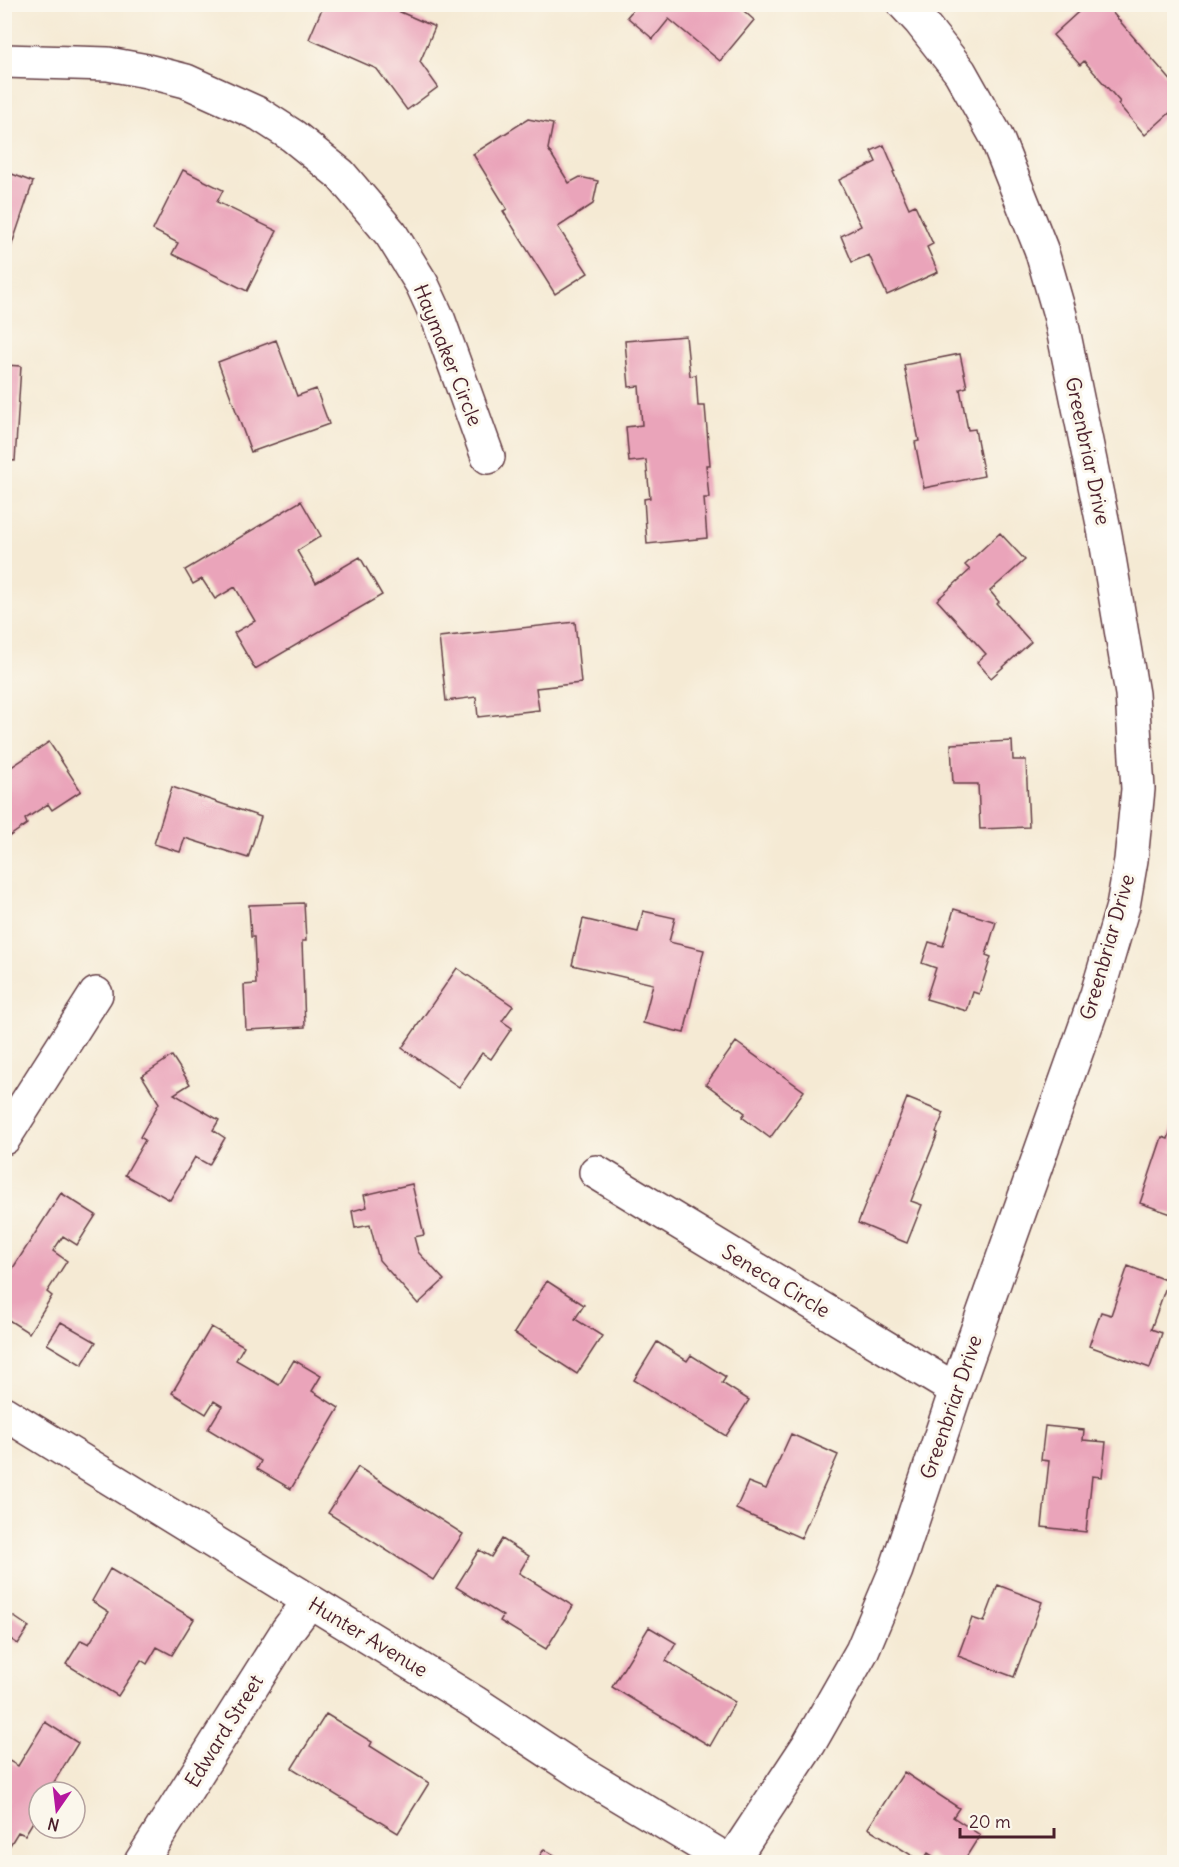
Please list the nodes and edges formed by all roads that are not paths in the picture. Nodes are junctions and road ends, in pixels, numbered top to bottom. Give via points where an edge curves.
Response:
1 (904, 4) edge
2 (4, 60) edge
3 (488, 457) dead end
4 (96, 994) dead end
5 (4, 1138) edge
6 (596, 1172) dead end
7 (956, 1390) junction
8 (4, 1413) edge
9 (309, 1602) junction
10 (141, 1863) edge
11 (731, 1863) edge

1 - 7 street, Greenbriar Drive via 960,72 991,127 1041,249 1060,315 1105,534 1132,694 1138,789 1123,906 1097,994
2 - 3 street, Haymaker Circle via 108,64 186,81 259,114 301,142 340,174 391,234 422,284
4 - 5 street
6 - 7 street, Seneca Circle
7 - 11 street, Greenbriar Drive via 896,1570 862,1651 809,1743
8 - 9 street, Hunter Avenue
9 - 10 street, Edward Street
9 - 11 street, Hunter Avenue

